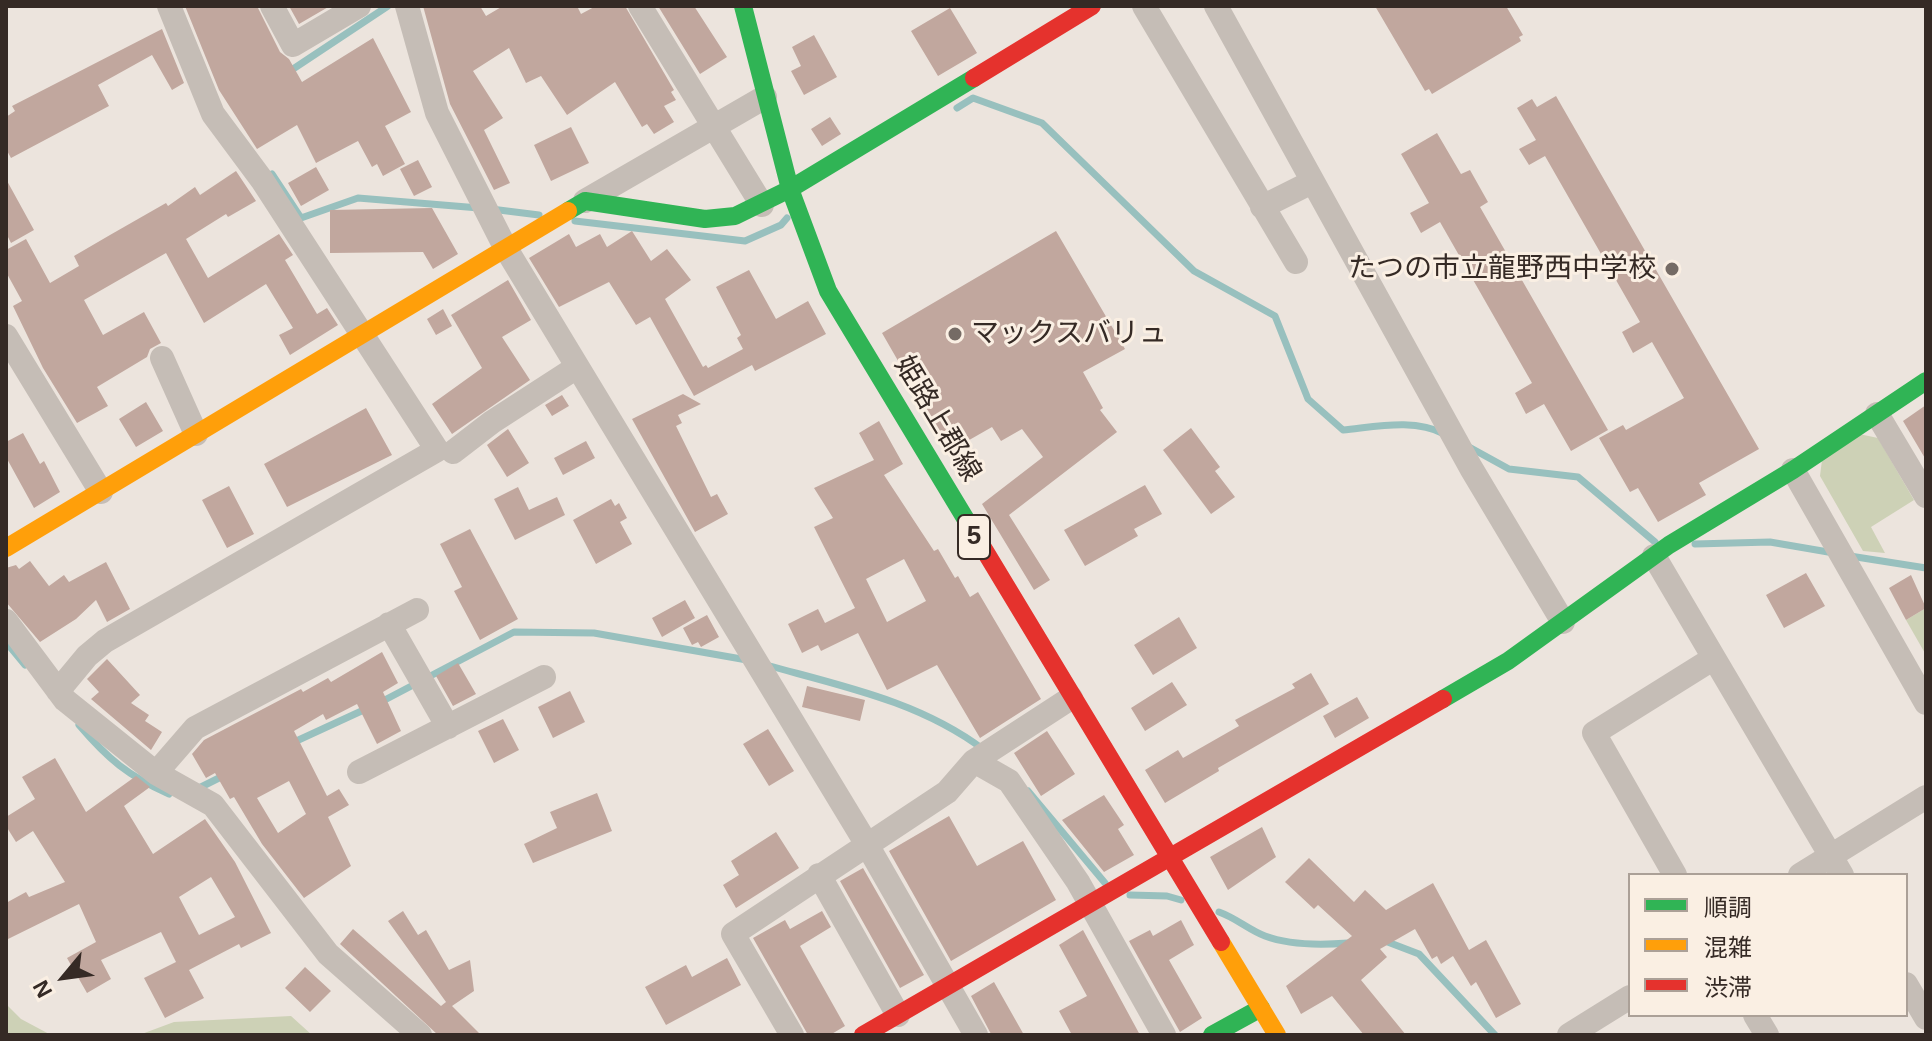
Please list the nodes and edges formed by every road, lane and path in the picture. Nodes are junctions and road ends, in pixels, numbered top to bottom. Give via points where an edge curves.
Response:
1 (169, 6) edge
2 (272, 6) edge
3 (359, 6) edge
4 (407, 6) edge
5 (640, 6) edge
6 (743, 6) edge
7 (1092, 6) edge
8 (1144, 6) edge
9 (1216, 6) edge
10 (765, 97) junction
11 (713, 125) junction
12 (1312, 182) junction
13 (790, 189) junction
14 (585, 201) junction
15 (762, 205) junction
16 (1262, 207) junction
17 (505, 247) junction
18 (1296, 262) dead end
19 (364, 334) junction
20 (6, 336) edge
21 (162, 358) dead end
22 (577, 367) junction
23 (1926, 381) edge
24 (1877, 414) junction
25 (196, 434) junction
26 (453, 452) dead end
27 (1793, 470) junction
28 (101, 492) junction
29 (1926, 496) edge
30 (6, 548) edge
31 (1654, 556) junction
32 (417, 610) dead end
33 (6, 621) edge
34 (1563, 622) junction
35 (389, 624) junction
36 (1714, 658) junction
37 (544, 677) dead end
38 (58, 691) junction
39 (1071, 698) junction
40 (1926, 703) edge
41 (448, 727) junction
42 (974, 761) junction
43 (359, 772) dead end
44 (156, 773) junction
45 (1926, 797) edge
46 (866, 843) junction
47 (1167, 856) junction
48 (1836, 866) edge
49 (1674, 873) edge
50 (1808, 873) edge
51 (819, 875) junction
52 (1096, 898) junction
53 (948, 986) junction
54 (1908, 987) edge
55 (1628, 998) edge
56 (1261, 1008) junction
57 (898, 1015) junction
58 (1756, 1017) edge
59 (1926, 1018) edge
60 (420, 1035) edge
61 (792, 1035) edge
62 (863, 1035) edge
63 (976, 1035) edge
64 (1164, 1035) edge
65 (1212, 1035) edge
66 (1277, 1035) edge
67 (1569, 1035) edge
68 (1767, 1035) edge

1 - 19 street via 213,114
2 - 3 street via 293,45
4 - 17 street via 437,113
5 - 11 street
6 - 10 street, 姫路上郡線 / 5
7 - 13 street
8 - 16 street
9 - 12 street
10 - 11 street
10 - 13 street, 姫路上郡線 / 5
11 - 14 street
11 - 15 street
12 - 16 street
12 - 34 street
13 - 15 street
13 - 39 street, 姫路上郡線 / 5 via 828,291
14 - 15 street via 705,219 735,216
14 - 17 street
16 - 18 street
17 - 19 street
17 - 22 street
19 - 25 street
19 - 38 street via 437,450 105,641
20 - 28 street
21 - 25 street
22 - 26 street
22 - 46 street
23 - 24 street
24 - 27 street
24 - 29 street
25 - 28 street
27 - 31 street
27 - 40 street
28 - 30 street
31 - 34 street
31 - 36 street
32 - 35 street
33 - 38 street
34 - 47 street via 1508,661
35 - 41 street
35 - 44 street via 195,728
36 - 48 street
36 - 49 street via 1594,733
37 - 41 street
38 - 44 street
39 - 42 street
39 - 47 street, 姫路上郡線 / 5
41 - 43 street
42 - 46 street via 947,792
42 - 52 street via 1009,781 1078,882
44 - 60 street via 213,805 328,954
45 - 48 street
46 - 51 street
46 - 53 street
47 - 52 street
47 - 56 street, 姫路上郡線 / 5
48 - 50 street
51 - 57 street
51 - 61 street via 733,934
52 - 53 street
52 - 64 street
53 - 57 street
53 - 63 street
54 - 59 street
55 - 67 street
56 - 65 street
56 - 66 street, 姫路上郡線 / 5
57 - 62 street
58 - 68 street

